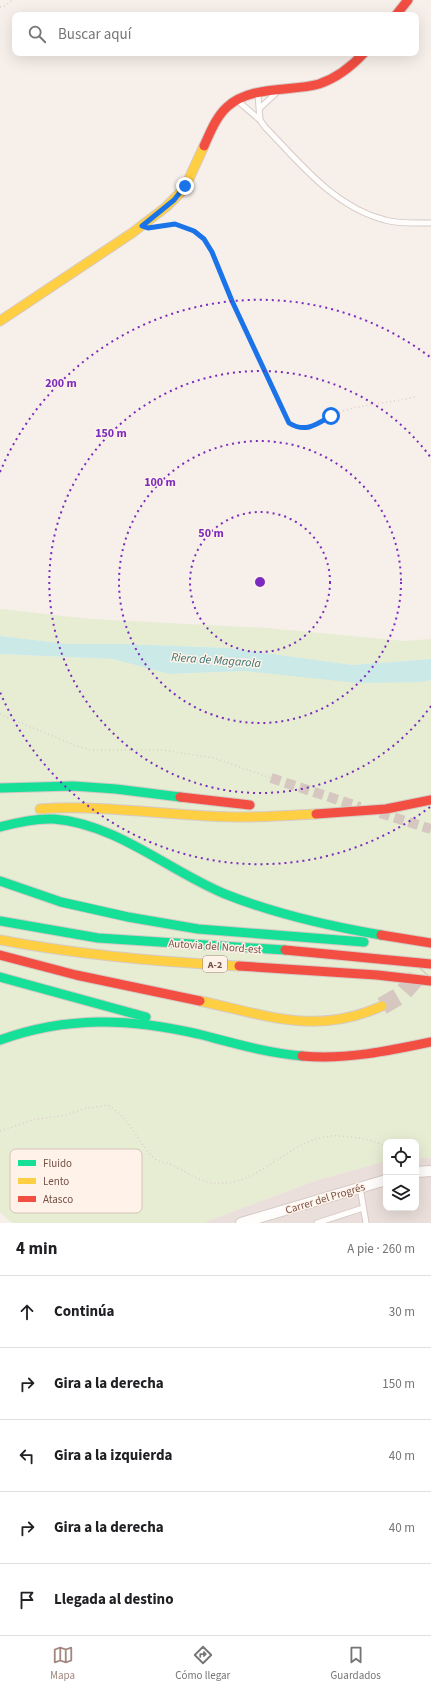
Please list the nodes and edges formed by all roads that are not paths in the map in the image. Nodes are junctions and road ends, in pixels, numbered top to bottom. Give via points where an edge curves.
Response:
1 (408, 0) edge
2 (398, 12) edge
3 (361, 56) edge
4 (282, 89) junction
5 (258, 93) junction
6 (237, 100) junction
7 (260, 108) junction
8 (260, 120) junction
9 (431, 222) edge
10 (0, 321) edge
11 (0, 788) edge
12 (431, 800) edge
13 (415, 803) junction
14 (257, 806) dead end
15 (279, 807) dead end
16 (0, 821) edge
17 (0, 827) edge
18 (0, 881) edge
19 (0, 921) edge
20 (0, 940) edge
21 (431, 943) edge
22 (431, 948) edge
23 (0, 955) edge
24 (431, 964) edge
25 (0, 977) edge
26 (431, 981) edge
27 (382, 1006) tunnel mouth
28 (195, 1034) junction
29 (0, 1040) edge
30 (431, 1042) edge
31 (431, 1171) edge
32 (419, 1172) edge
33 (383, 1181) edge
34 (360, 1187) junction
35 (363, 1208) junction
36 (241, 1223) edge
37 (317, 1223) edge
38 (366, 1223) edge

1 - 2 main road
3 - 4 main road via 331,80
4 - 5 main road
4 - 7 lane
5 - 6 main road
5 - 7 lane
6 - 8 lane
6 - 10 main road via 222,113 185,186 174,200 142,226
7 - 8 lane
8 - 9 lane via 264,127 337,198 386,221
11 - 14 main road via 21,786 116,789
12 - 13 main road
13 - 15 main road
13 - 16 main road via 386,809 243,817 64,807 21,813
17 - 21 main road via 40,819 66,820 88,825 134,846 201,883 258,906 317,923
18 - 22 main road via 60,902 198,929
19 - 24 main road, Autovia del Nord-est / A-2 via 98,938 285,950
20 - 26 main road, Autovia del Nord-est / A-2 via 97,955 379,974
23 - 27 main road via 104,981 285,1019 316,1022 333,1020 361,1015
25 - 28 main road via 150,1018
28 - 29 main road via 121,1022 95,1021 68,1022 43,1027
28 - 30 main road via 269,1052 319,1058 360,1055
31 - 32 street
33 - 34 street, Carrer del Progrés
34 - 35 lane
34 - 36 street, Carrer del Progrés
35 - 37 lane
35 - 38 lane

